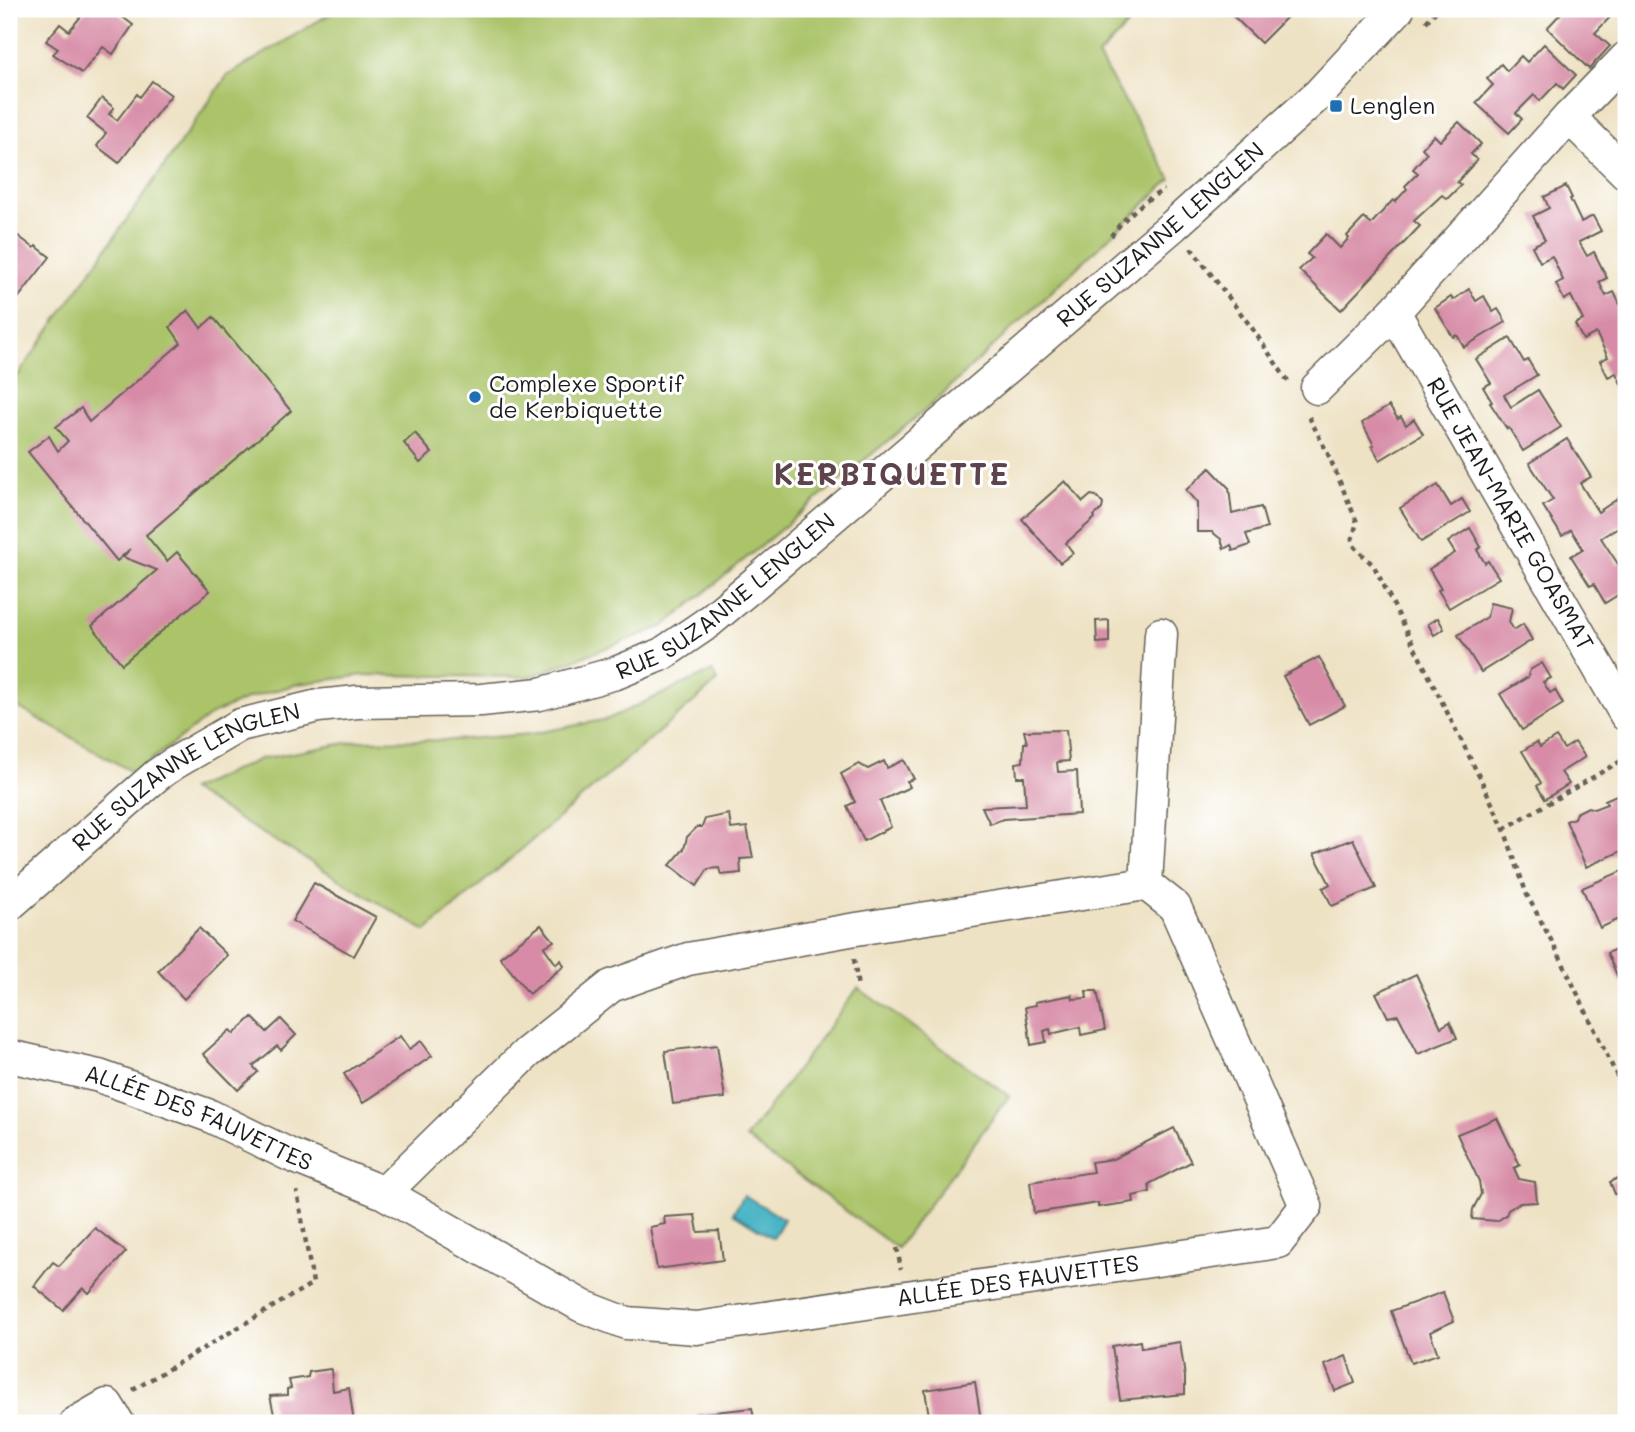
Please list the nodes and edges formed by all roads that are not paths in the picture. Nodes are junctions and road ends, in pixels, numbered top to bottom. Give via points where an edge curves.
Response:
1 (1398, 9) edge
2 (1626, 58) edge
3 (1569, 117) junction
4 (1626, 173) edge
5 (1394, 312) junction
6 (1305, 394) road end
7 (1161, 634) dead end
8 (1626, 715) edge
9 (1146, 884) junction
10 (9, 905) edge
11 (9, 1056) edge
12 (384, 1193) junction
13 (112, 1414) edge
14 (76, 1423) edge

1 - 10 street, RUE SUZANNE LENGLEN via 1320,93 1174,225 754,584 662,654 616,673 540,694 358,702 240,725 157,775
2 - 3 street
3 - 4 street
3 - 5 street
5 - 6 street
5 - 8 street, RUE JEAN-MARIE GOASMAT
7 - 9 street
9 - 12 street via 688,959 611,986 527,1054
9 - 12 street, ALLÉE DES FAUVETTES via 1175,907 1306,1206 1278,1242 697,1328 626,1323 582,1306
11 - 12 street, ALLÉE DES FAUVETTES via 99,1076 210,1116 290,1156
13 - 14 street

